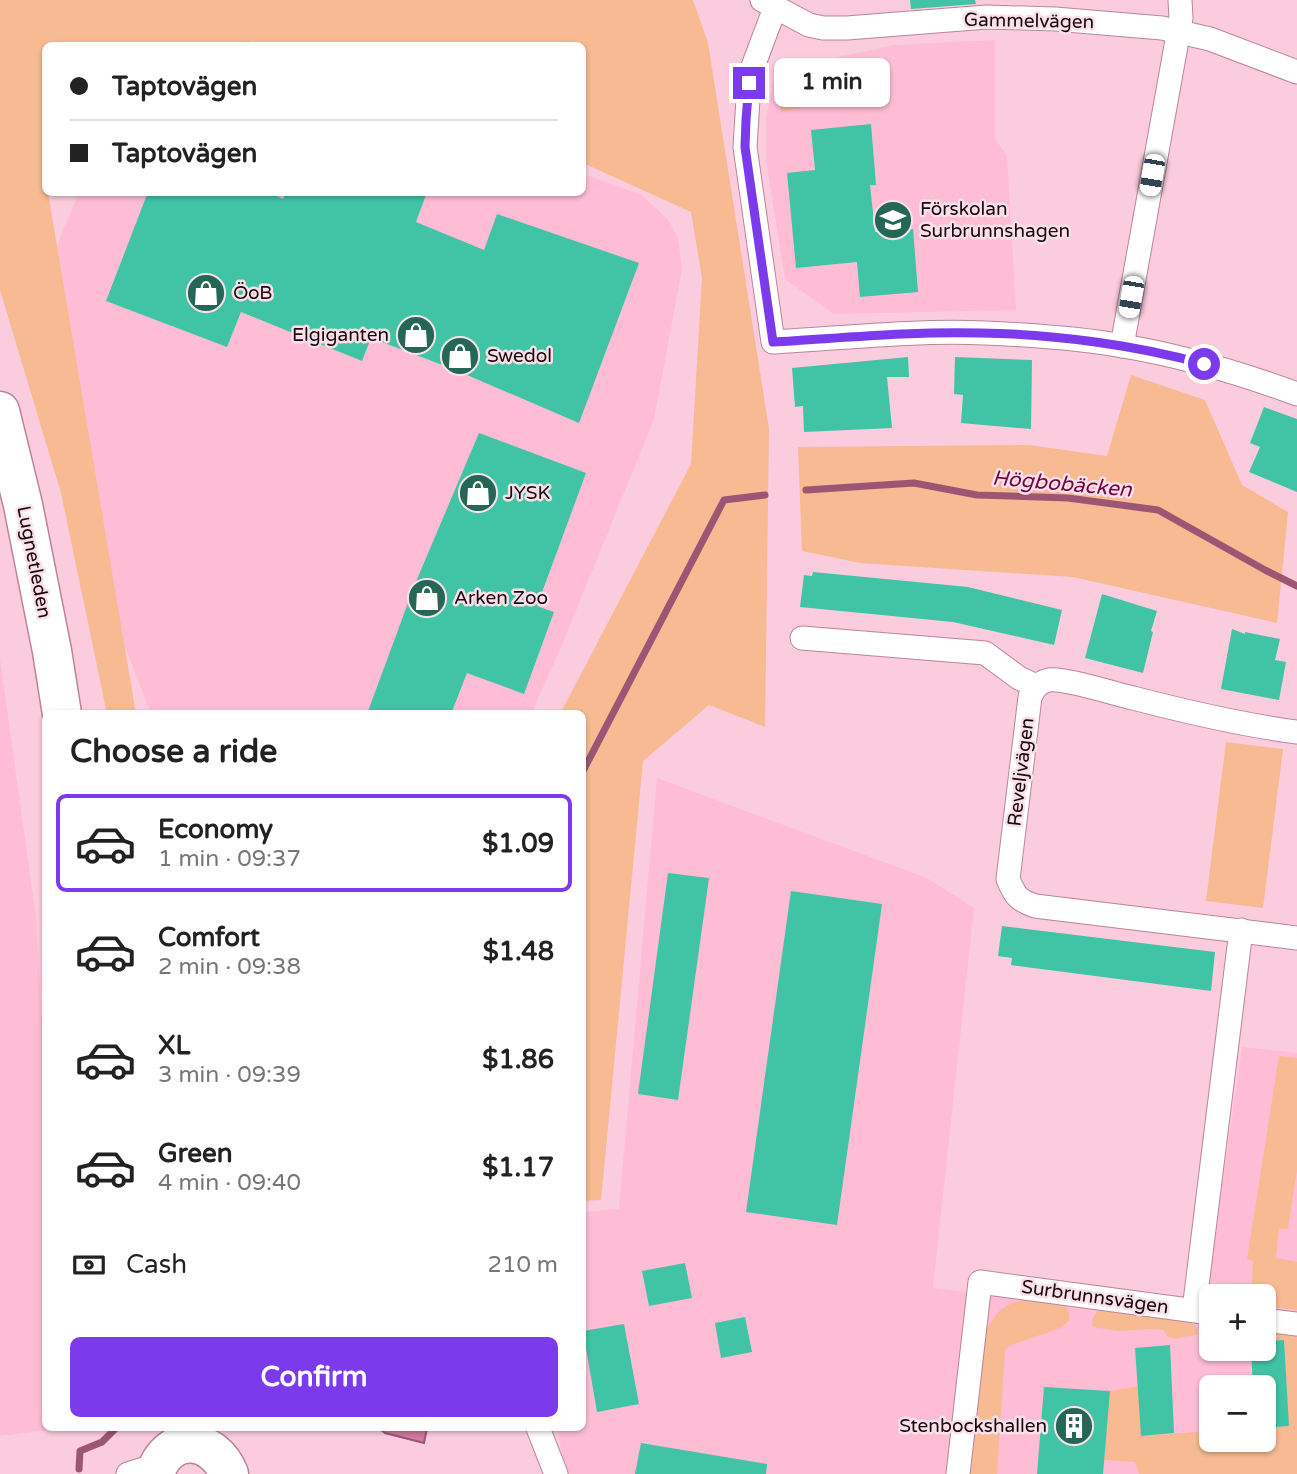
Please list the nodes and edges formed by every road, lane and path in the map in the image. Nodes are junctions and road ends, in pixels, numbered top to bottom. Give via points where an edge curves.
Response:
1 (1180, 0) edge
2 (768, 4) edge
3 (1177, 30) junction
4 (1297, 72) edge
5 (1122, 346) junction
6 (1297, 394) edge
7 (0, 411) edge
8 (803, 638) dead end
9 (1036, 686) junction
10 (61, 710) edge
11 (1297, 732) edge
12 (1241, 930) junction
13 (1297, 938) edge
14 (1206, 1284) edge
15 (1199, 1311) edge
16 (1276, 1321) edge
17 (1297, 1324) edge
18 (539, 1431) edge
19 (155, 1459) edge
20 (224, 1459) edge
21 (556, 1474) edge
22 (958, 1474) edge

1 - 3 street
2 - 3 street, Gammelvägen via 823,28 987,17
2 - 5 street via 748,89 745,147 773,342 983,332
3 - 4 street, Gammelvägen
3 - 5 street
5 - 6 street via 1186,359
7 - 10 highway, Lugnetleden via 23,505
8 - 9 street via 985,653
9 - 11 street via 1052,679
9 - 12 street, Reveljvägen via 1030,697 1008,879 1018,898 1035,906
12 - 13 street, Reveljvägen
12 - 14 street
15 - 22 street, Surbrunnsvägen via 980,1282
16 - 17 street
18 - 21 street
19 - 20 highway via 190,1444 202,1445

